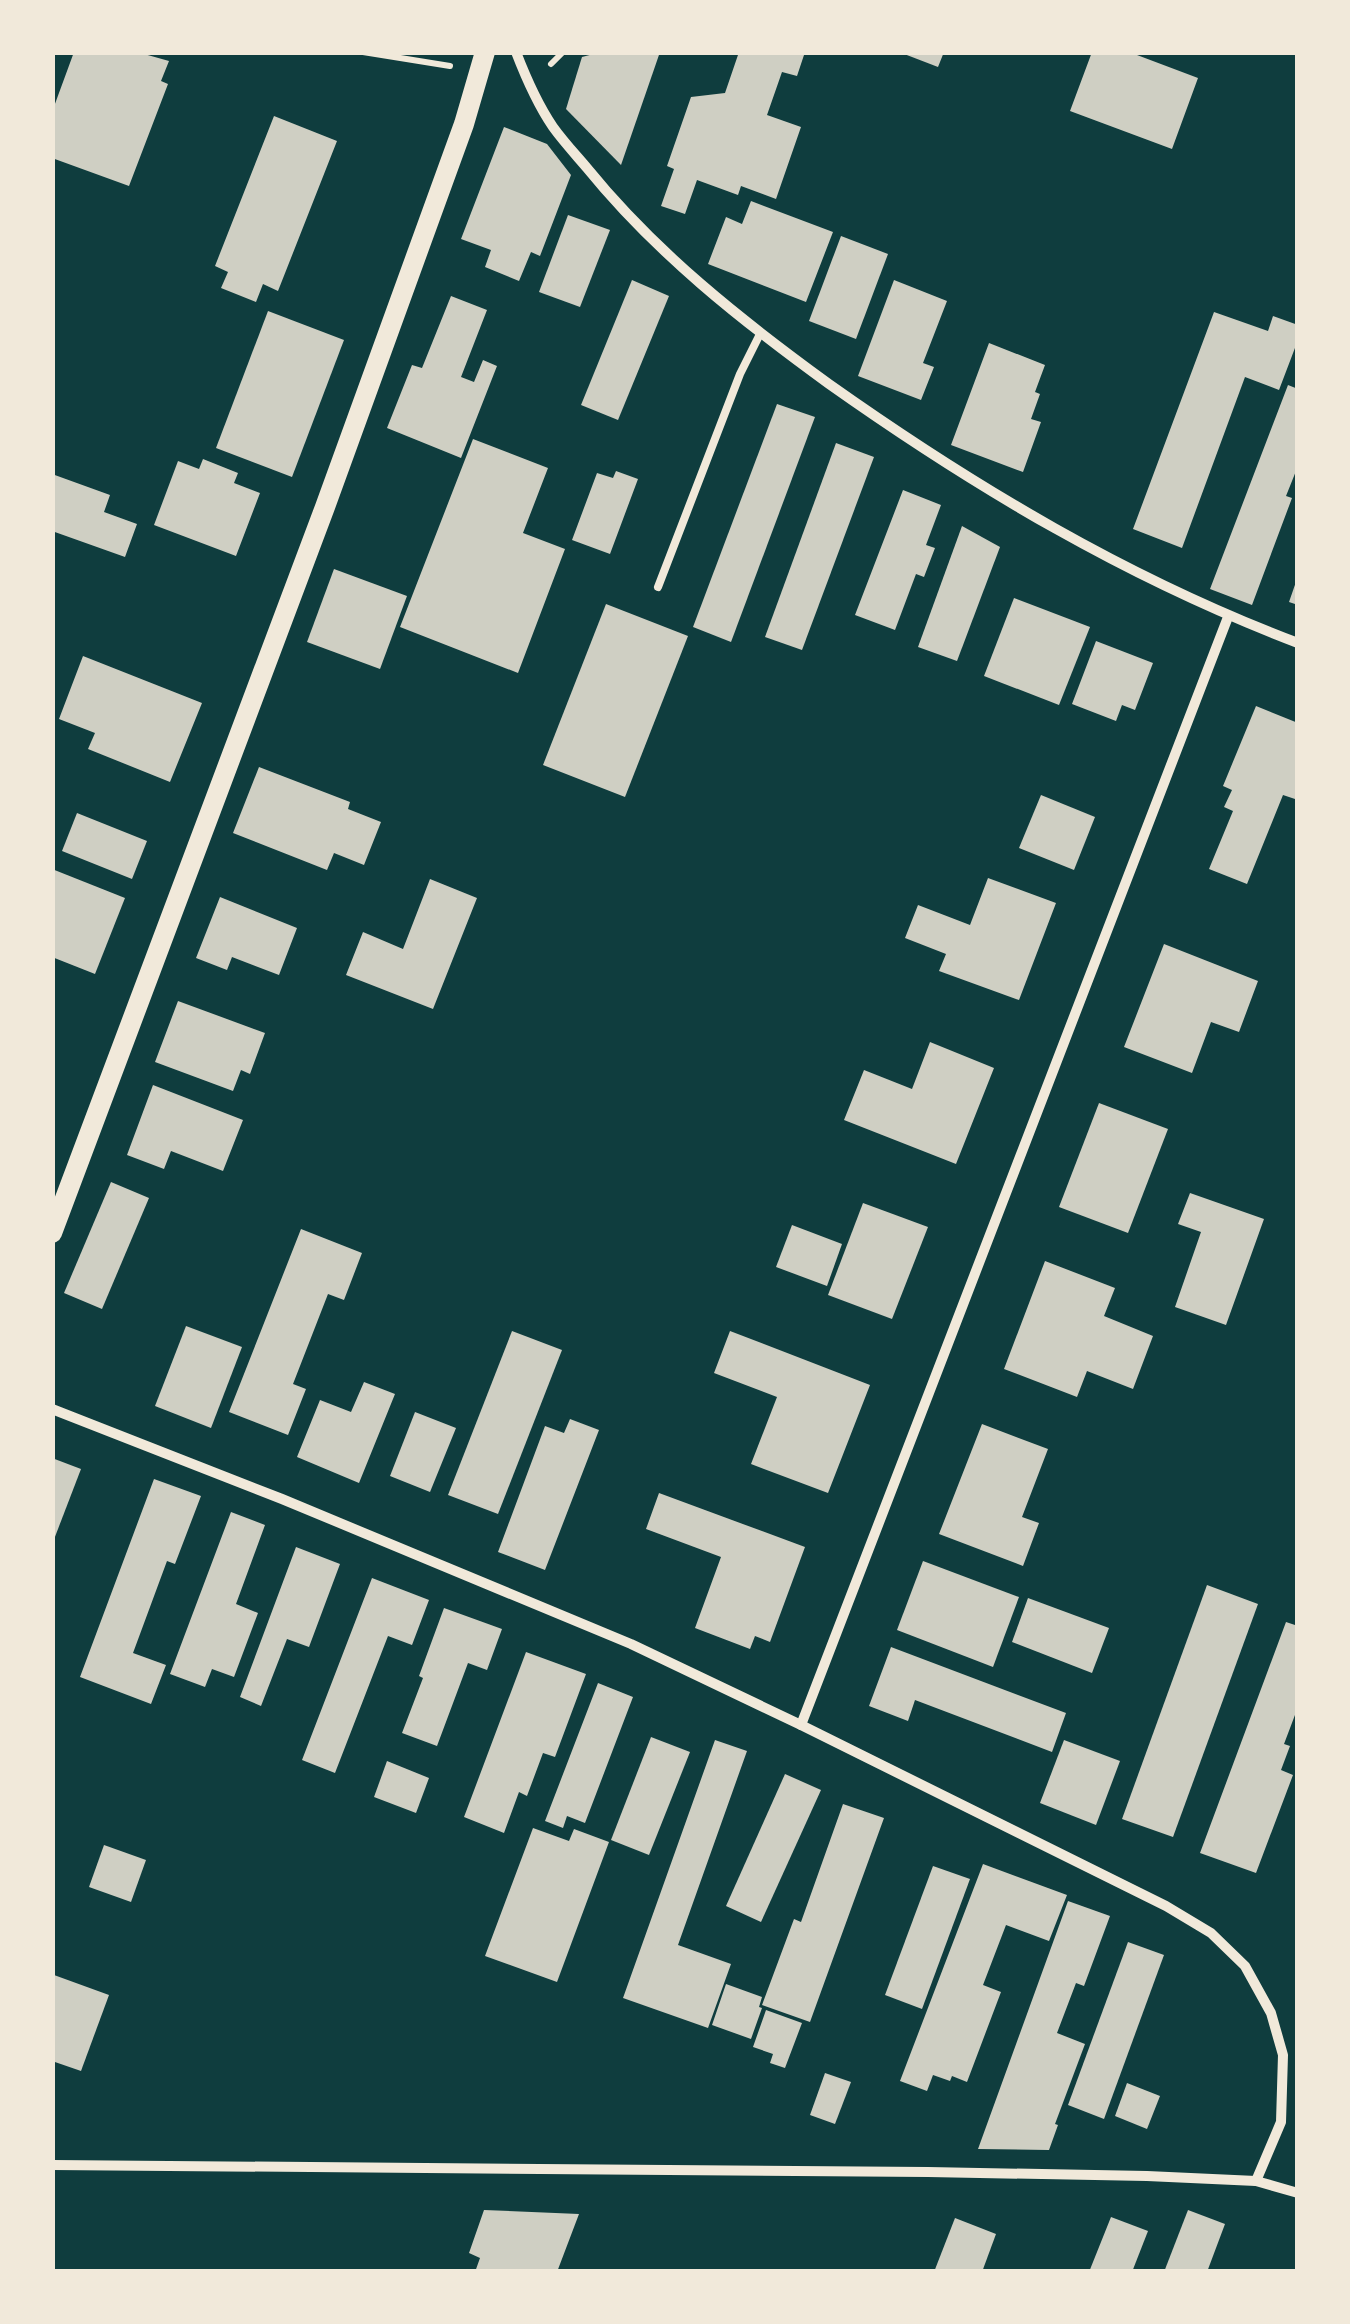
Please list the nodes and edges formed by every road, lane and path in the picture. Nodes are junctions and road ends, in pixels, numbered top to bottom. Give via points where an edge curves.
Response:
1 (486, 52) edge
2 (516, 52) edge
3 (760, 334) junction
4 (658, 587) dead end
5 (1228, 617) junction
6 (1298, 643) edge
7 (52, 1233) edge
8 (52, 1409) edge
9 (802, 1725) junction
10 (52, 2165) edge
11 (1256, 2180) junction
12 (1298, 2193) edge

1 - 7 main road via 325,506
2 - 3 street via 553,126 613,200
3 - 4 lane
3 - 5 street via 1000,499
5 - 6 street
5 - 9 street
8 - 9 street via 631,1644
9 - 11 street via 1166,1906 1245,1966 1284,2055 1280,2122
10 - 11 street
11 - 12 street

